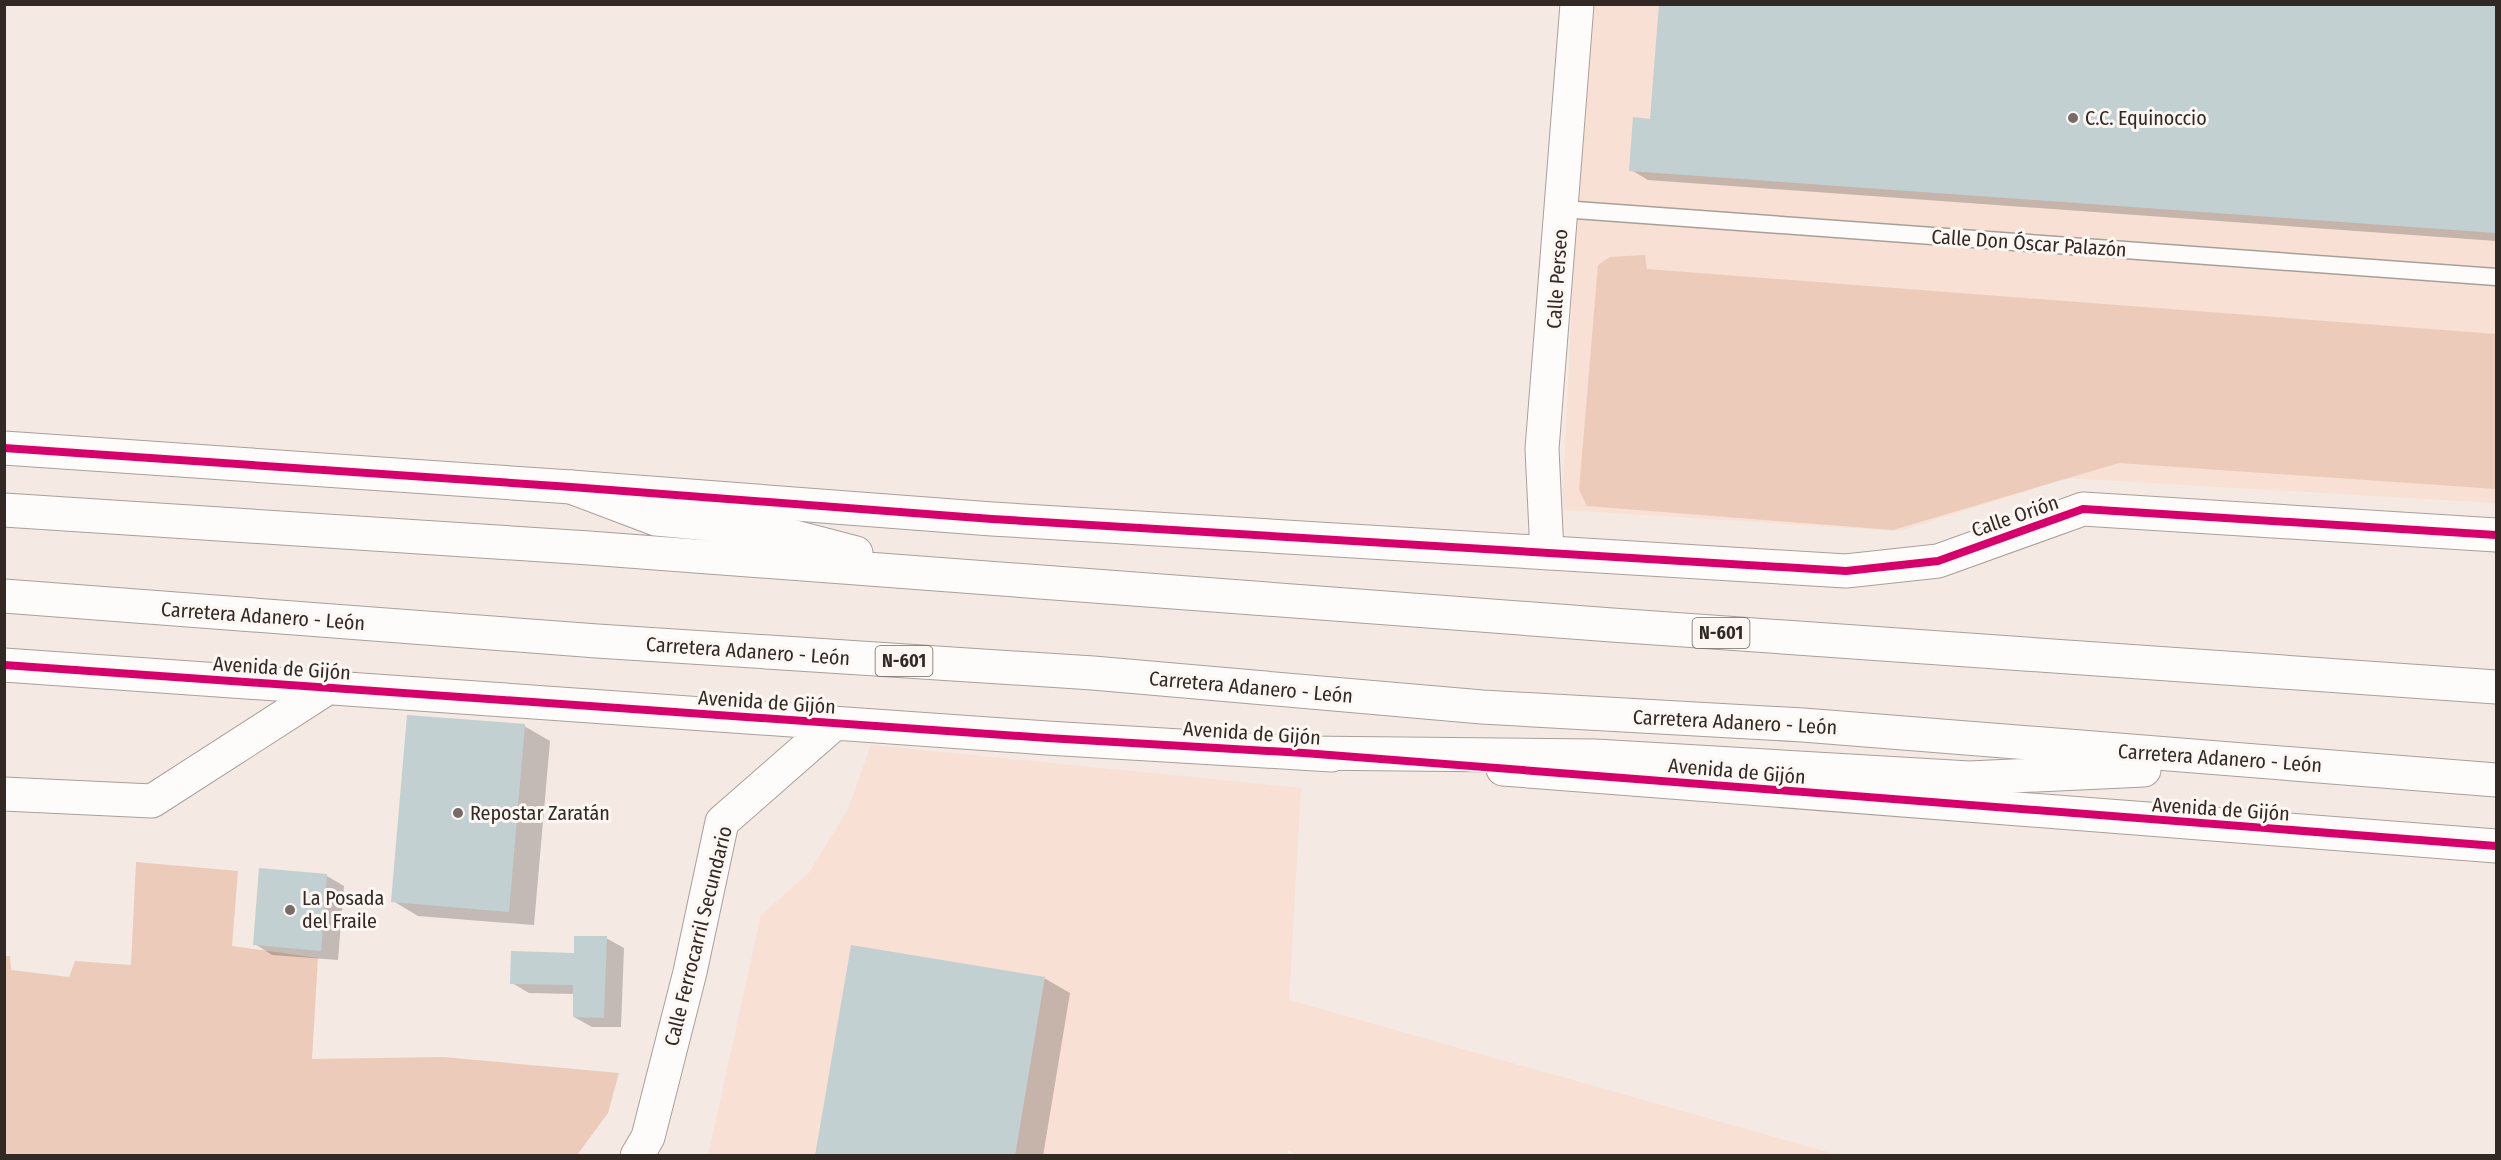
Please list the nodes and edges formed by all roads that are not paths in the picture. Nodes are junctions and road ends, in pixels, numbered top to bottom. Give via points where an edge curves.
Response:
1 (1577, 4) edge
2 (1562, 209) junction
3 (2496, 277) edge
4 (4, 448) edge
5 (571, 487) junction
6 (4, 510) edge
7 (2496, 535) edge
8 (1546, 553) junction
9 (945, 575) junction
10 (4, 596) edge
11 (4, 665) edge
12 (329, 687) junction
13 (2496, 687) edge
14 (835, 723) junction
15 (1304, 753) junction
16 (2290, 763) junction
17 (2496, 780) edge
18 (4, 794) edge
19 (2496, 846) edge
20 (637, 1155) edge

1 - 2 main road, Calle Perseo
2 - 3 lane, Calle Don Óscar Palazón
2 - 8 main road, Calle Perseo via 1542,449
4 - 5 main road
5 - 8 main road via 992,519
5 - 9 main road via 656,519 764,530
6 - 9 main road, N-601
7 - 8 main road, Calle Orión via 2083,509 1938,561 1846,571
9 - 13 main road, N-601
10 - 16 main road, Carretera Adanero - León / N-601 via 597,641 1093,673 1482,707 1803,725
11 - 12 main road, Avenida de Gijón
12 - 14 main road, Avenida de Gijón
12 - 18 main road, Avenida de Gijón via 152,801
14 - 15 main road, Avenida de Gijón
14 - 20 main road, Calle Ferrocarril Secundario via 722,822 648,1137
15 - 16 main road via 1595,756 1969,778
15 - 19 main road, Avenida de Gijón
16 - 17 main road, Carretera Adanero - León / N-601

